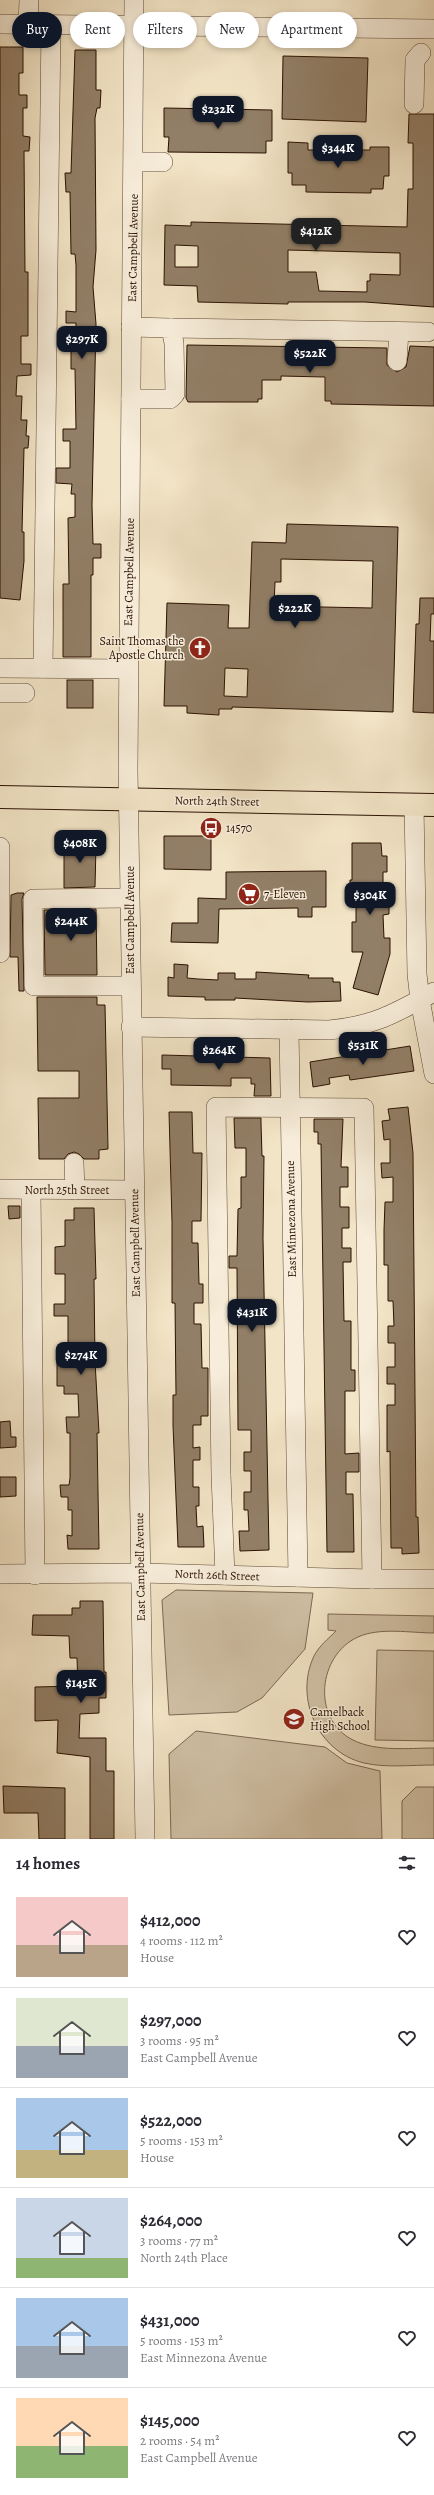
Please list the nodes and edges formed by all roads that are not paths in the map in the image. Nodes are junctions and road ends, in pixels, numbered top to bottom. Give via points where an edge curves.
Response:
1 (28, 0) edge
2 (134, 0) edge
3 (28, 12) edge
4 (134, 12) edge
5 (0, 24) edge
6 (12, 24) edge
7 (62, 25) edge
8 (133, 26) edge
9 (197, 27) edge
10 (428, 29) edge
11 (51, 48) edge
12 (134, 48) edge
13 (428, 53) edge
14 (414, 104) dead end
15 (134, 162) junction
16 (163, 162) dead end
17 (131, 327) junction
18 (171, 328) junction
19 (399, 332) junction
20 (428, 332) dead end
21 (397, 361) dead end
22 (131, 399) junction
23 (0, 668) edge
24 (42, 668) junction
25 (128, 669) junction
26 (0, 693) edge
27 (25, 693) dead end
28 (0, 797) edge
29 (129, 800) junction
30 (424, 805) edge
31 (0, 847) edge
32 (129, 898) junction
33 (0, 953) edge
34 (130, 986) junction
35 (427, 996) edge
36 (131, 1027) junction
37 (289, 1029) junction
38 (434, 1074) edge
39 (290, 1107) junction
40 (74, 1163) dead end
41 (0, 1189) edge
42 (31, 1190) junction
43 (75, 1190) junction
44 (134, 1190) junction
45 (141, 1573) junction
46 (0, 1574) edge
47 (35, 1575) junction
48 (225, 1576) junction
49 (298, 1577) junction
50 (434, 1579) edge
51 (372, 1580) junction
52 (145, 1839) edge

1 - 3 street
2 - 4 street, East Campbell Avenue
5 - 6 street
7 - 8 street
9 - 10 street
10 - 13 street
11 - 24 street
12 - 15 street, East Campbell Avenue
13 - 14 street via 415,60
15 - 16 street
15 - 17 street, East Campbell Avenue
17 - 18 street
17 - 22 street, East Campbell Avenue
18 - 19 street
18 - 22 street via 174,342 175,394 170,399
19 - 20 street
19 - 21 street
22 - 25 street, East Campbell Avenue
23 - 24 street
24 - 25 street
25 - 29 street, East Campbell Avenue
26 - 27 street
28 - 29 main road, North 24th Street
29 - 30 main road, North 24th Street
29 - 32 street, East Campbell Avenue
30 - 35 street via 415,942
31 - 33 street
32 - 34 street, East Campbell Avenue
32 - 34 street via 33,899 34,986
34 - 36 street, East Campbell Avenue
35 - 37 street via 408,1008 374,1023 329,1030
35 - 38 street
36 - 37 street
36 - 44 street, East Campbell Avenue
37 - 39 street, East Minnezona Avenue
39 - 48 street via 216,1107 221,1475
39 - 49 street, East Minnezona Avenue
39 - 51 street via 364,1108
40 - 43 street
41 - 42 street, North 25th Street
42 - 43 street, North 25th Street
42 - 47 street
43 - 44 street, North 25th Street
44 - 45 street, East Campbell Avenue
45 - 47 street, North 26th Street
45 - 48 street, North 26th Street
45 - 52 street, East Campbell Avenue
46 - 47 street, North 26th Street
48 - 49 street, North 26th Street
49 - 51 street, North 26th Street
50 - 51 street, North 26th Street

